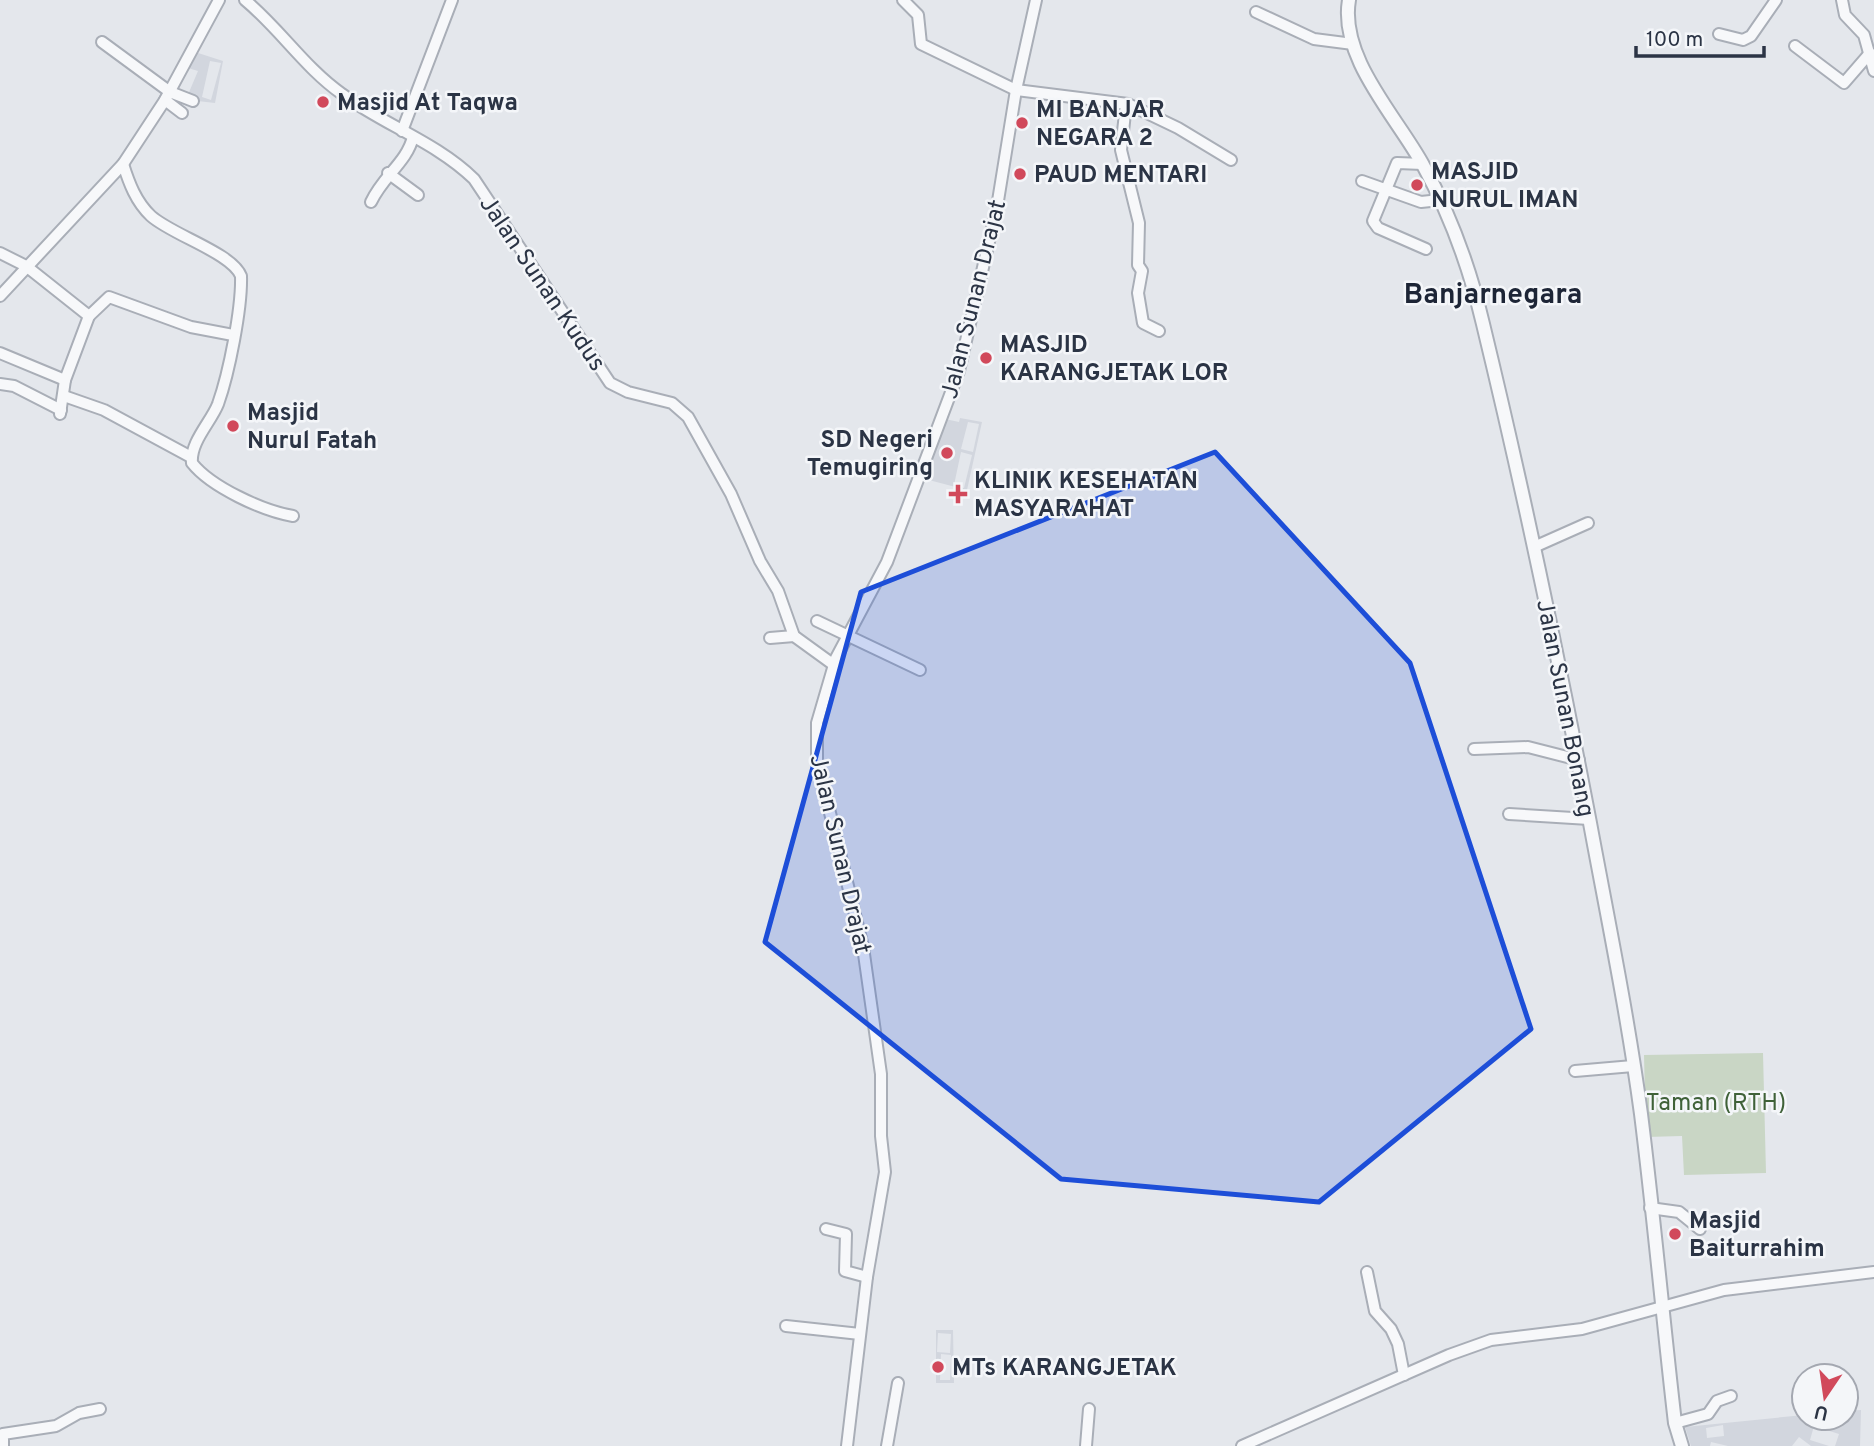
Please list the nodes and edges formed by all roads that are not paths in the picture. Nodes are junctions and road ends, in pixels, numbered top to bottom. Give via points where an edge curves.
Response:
1 (203, 0) edge
2 (245, 0) edge
3 (452, 0) edge
4 (903, 0) edge
5 (1036, 0) edge
6 (1349, 0) edge
7 (1776, 0) edge
8 (1842, 0) edge
9 (217, 4) edge
10 (1256, 12) dead end
11 (1719, 34) dead end
12 (102, 42) dead end
13 (1353, 44) junction
14 (1795, 47) dead end
15 (1870, 53) junction
16 (1874, 71) edge
17 (1016, 90) junction
18 (167, 96) junction
19 (193, 101) dead end
20 (1126, 104) junction
21 (183, 113) dead end
22 (402, 131) junction
23 (413, 137) junction
24 (1231, 160) dead end
25 (122, 164) junction
26 (1423, 164) junction
27 (388, 173) junction
28 (1362, 181) dead end
29 (1385, 188) junction
30 (418, 195) dead end
31 (1440, 200) junction
32 (371, 202) dead end
33 (1426, 249) dead end
34 (0, 253) edge
35 (26, 266) junction
36 (0, 296) edge
37 (89, 316) junction
38 (1159, 331) dead end
39 (233, 335) junction
40 (0, 353) edge
41 (65, 380) junction
42 (0, 384) edge
43 (64, 396) junction
44 (191, 457) junction
45 (293, 516) dead end
46 (1588, 523) dead end
47 (1534, 547) junction
48 (817, 621) dead end
49 (846, 635) junction
50 (794, 636) junction
51 (770, 638) dead end
52 (834, 665) junction
53 (920, 670) dead end
54 (1474, 750) dead end
55 (1578, 760) junction
56 (1509, 814) dead end
57 (1589, 819) junction
58 (1633, 1066) junction
59 (1575, 1071) dead end
60 (1650, 1208) junction
61 (1700, 1228) dead end
62 (826, 1229) dead end
63 (1367, 1272) dead end
64 (1874, 1272) edge
65 (867, 1277) junction
66 (1661, 1306) junction
67 (786, 1326) dead end
68 (860, 1334) junction
69 (1404, 1375) junction
70 (898, 1383) dead end
71 (1731, 1396) dead end
72 (100, 1409) dead end
73 (1089, 1409) dead end
74 (1675, 1423) junction
75 (2, 1446) edge
76 (847, 1446) edge
77 (887, 1446) edge
78 (1086, 1446) edge
79 (1241, 1446) edge
80 (1682, 1446) edge

1 - 9 street
2 - 22 street, Jalan Sunan Kudus via 326,82
3 - 22 street
4 - 17 street via 918,15 921,44
5 - 17 street, Jalan Sunan Drajat
6 - 13 street, Jalan Sunan Bonang via 1347,27
7 - 11 street via 1751,36 1743,40
8 - 15 street via 1845,15 1864,35
9 - 18 street
10 - 13 street via 1314,40
12 - 18 street
13 - 26 street, Jalan Sunan Bonang
14 - 15 street via 1842,83
15 - 16 street
17 - 20 street
17 - 49 street, Jalan Sunan Drajat via 997,207 959,371 887,562
18 - 19 street
18 - 21 street
18 - 25 street
20 - 24 street
20 - 38 street via 1121,150 1139,223 1139,309 1143,323
22 - 23 street, Jalan Sunan Kudus
23 - 27 street via 406,156
23 - 50 street, Jalan Sunan Kudus via 452,159 474,179 610,383 672,402 688,417 732,494
25 - 35 street
25 - 39 street via 132,189 154,219 238,269 242,280
26 - 29 street via 1398,163
26 - 31 street, Jalan Sunan Bonang
27 - 30 street
27 - 32 street
28 - 29 street
29 - 31 street via 1421,202
29 - 33 street via 1375,225
31 - 47 street, Jalan Sunan Bonang via 1482,321
34 - 35 street
35 - 36 street
35 - 37 street
37 - 39 street via 109,298 191,327
37 - 41 street
39 - 44 street via 219,401
40 - 41 street
41 - 43 street
42 - 43 street via 14,386 60,412
43 - 44 street via 104,410
44 - 45 street via 198,470 248,501 269,512
46 - 47 street
47 - 55 street, Jalan Sunan Bonang
48 - 49 street
49 - 52 street, Jalan Sunan Drajat
49 - 53 street
50 - 51 street
50 - 52 street
52 - 65 street, Jalan Sunan Drajat via 819,716 816,751 863,947 881,1080 886,1180
54 - 55 street via 1528,747
55 - 57 street, Jalan Sunan Bonang
56 - 57 street
57 - 58 street, Jalan Sunan Bonang
58 - 59 street
58 - 60 street, Jalan Sunan Bonang
60 - 61 street via 1679,1212
60 - 66 street, Jalan Sunan Bonang
62 - 65 street via 846,1234 845,1271
63 - 69 street via 1375,1311 1398,1344
64 - 66 street via 1724,1290
65 - 68 street, Jalan Sunan Drajat
66 - 69 street via 1582,1329 1491,1340
66 - 74 street, Jalan Sunan Bonang
67 - 68 street
68 - 76 street, Jalan Sunan Drajat
69 - 79 street
70 - 77 street
71 - 74 street via 1717,1401 1708,1413
72 - 75 street via 79,1413 56,1426 3,1434
73 - 78 street
74 - 80 street, Jalan Sunan Bonang

